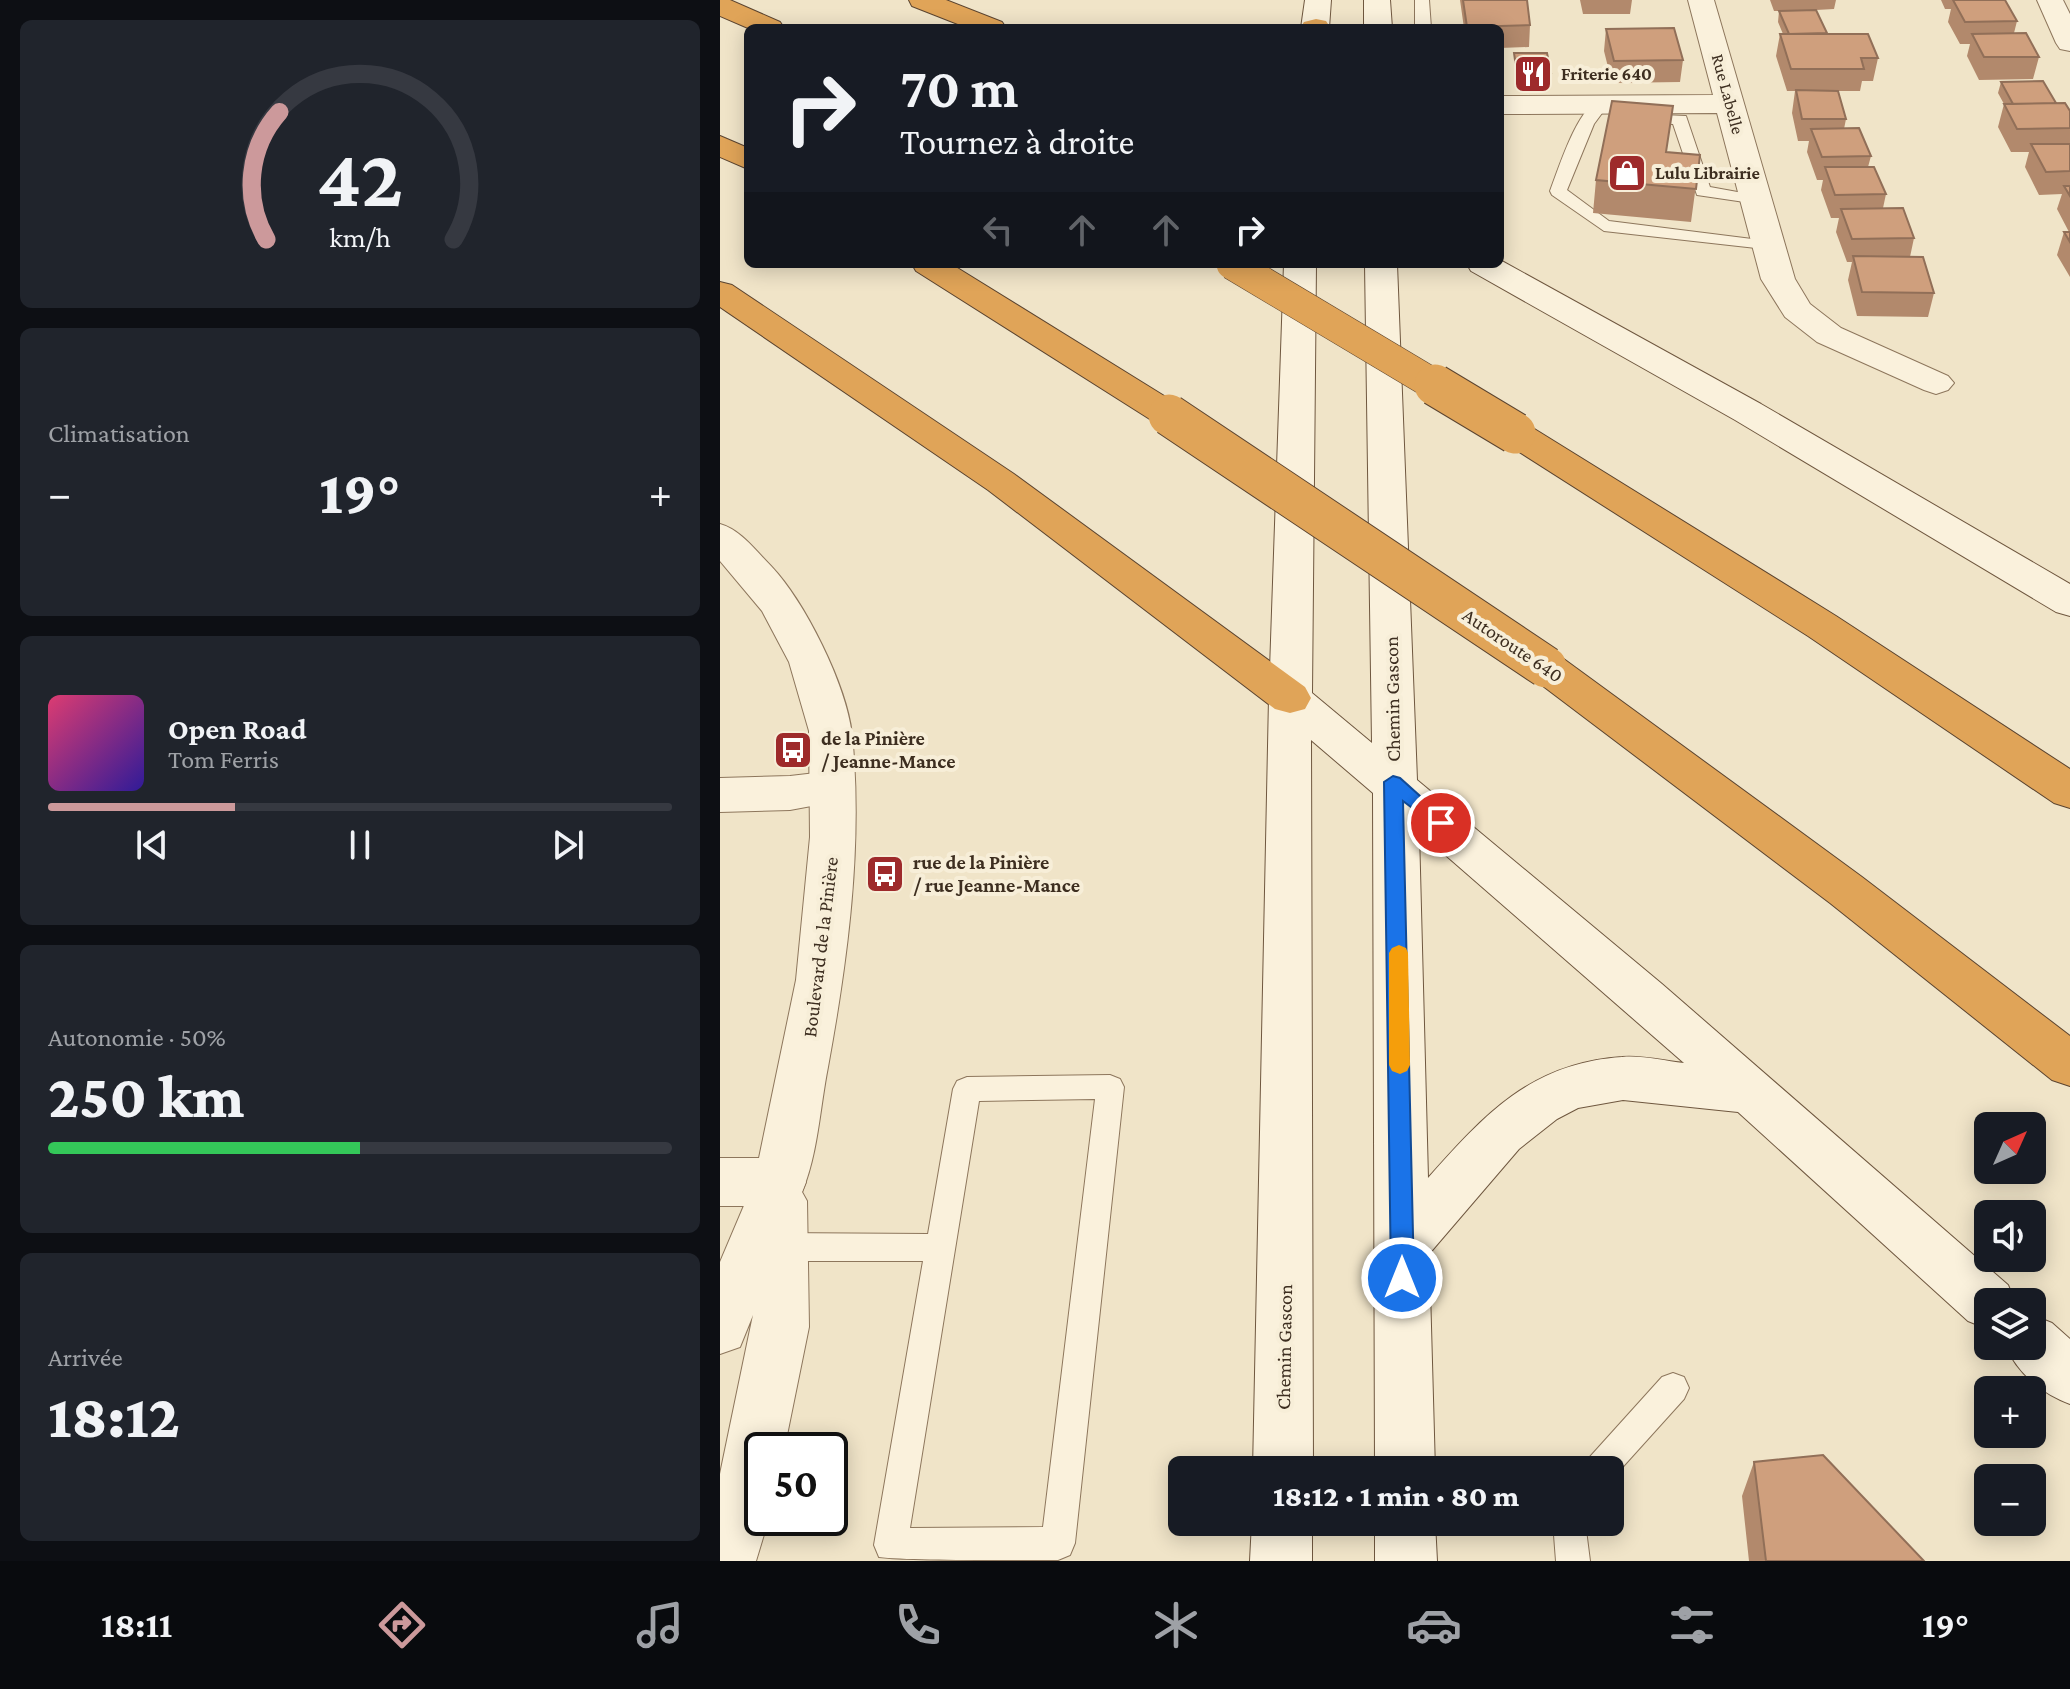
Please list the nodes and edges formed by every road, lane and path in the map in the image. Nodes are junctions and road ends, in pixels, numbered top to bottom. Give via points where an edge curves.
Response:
1 (922, 0) edge
2 (1318, 0) edge
3 (1377, 0) edge
4 (1422, 0) edge
5 (1701, 0) edge
6 (2050, 0) edge
7 (720, 6) edge
8 (761, 24) edge
9 (982, 24) edge
10 (1315, 24) edge
11 (1378, 24) edge
12 (1423, 24) edge
13 (2070, 43) edge
14 (1731, 104) junction
15 (1504, 105) edge
16 (1595, 112) junction
17 (1679, 112) junction
18 (720, 145) edge
19 (744, 158) edge
20 (1759, 201) junction
21 (1768, 246) junction
22 (934, 268) edge
23 (1239, 268) edge
24 (1300, 268) edge
25 (1381, 268) edge
26 (1490, 268) edge
27 (720, 292) edge
28 (1936, 383) dead end
29 (720, 537) edge
30 (2070, 602) edge
31 (1290, 698) junction
32 (1393, 782) junction
33 (833, 787) junction
34 (2070, 791) edge
35 (720, 795) edge
36 (2070, 1065) edge
37 (1751, 1092) junction
38 (720, 1182) edge
39 (780, 1182) junction
40 (1402, 1246) junction
41 (767, 1247) junction
42 (940, 1248) junction
43 (1974, 1291) edge
44 (720, 1328) edge
45 (2046, 1355) edge
46 (2070, 1377) edge
47 (1673, 1388) dead end
48 (1283, 1456) edge
49 (1405, 1456) edge
50 (1612, 1456) edge
51 (1282, 1536) edge
52 (1405, 1536) edge
53 (1570, 1536) edge
54 (725, 1561) edge
55 (1281, 1561) edge
56 (1406, 1561) edge
57 (1573, 1561) edge

1 - 9 highway
2 - 10 main road
3 - 11 main road
4 - 12 lane
5 - 14 main road, Rue Labelle
6 - 13 main road
7 - 8 highway
14 - 17 main road
14 - 20 main road, Rue Labelle
15 - 16 main road
16 - 17 main road
16 - 21 lane via 1558,191 1604,226
17 - 20 lane via 1703,191
18 - 19 highway
20 - 21 main road, Rue Labelle
21 - 28 main road, Rue Labelle via 1778,279 1797,310 1829,335
22 - 36 highway, Autoroute 640, bridge via 1169,415 1546,667
23 - 34 highway, bridge via 1809,617
24 - 31 main road, Chemin Gascon
25 - 32 main road, Chemin Gascon
26 - 30 main road
27 - 31 highway via 1001,482
29 - 33 main road, Boulevard de la Pinière via 763,582 810,662 830,731
31 - 32 main road
31 - 48 main road, Chemin Gascon
32 - 37 main road
32 - 40 main road, Chemin Gascon
33 - 35 main road
33 - 39 main road, Boulevard de la Pinière via 820,980
37 - 40 main road via 1635,1079 1569,1088 1509,1126
37 - 43 main road
38 - 39 main road
39 - 41 main road, Boulevard de la Pinière
40 - 49 main road, Chemin Gascon
41 - 42 lane
41 - 44 main road
41 - 54 main road, Boulevard de la Pinière via 781,1327 743,1505
42 - 42 lane via 967,1089 1110,1087 1058,1543 891,1545
45 - 46 main road
47 - 50 lane
51 - 55 main road
52 - 56 main road
53 - 57 lane

